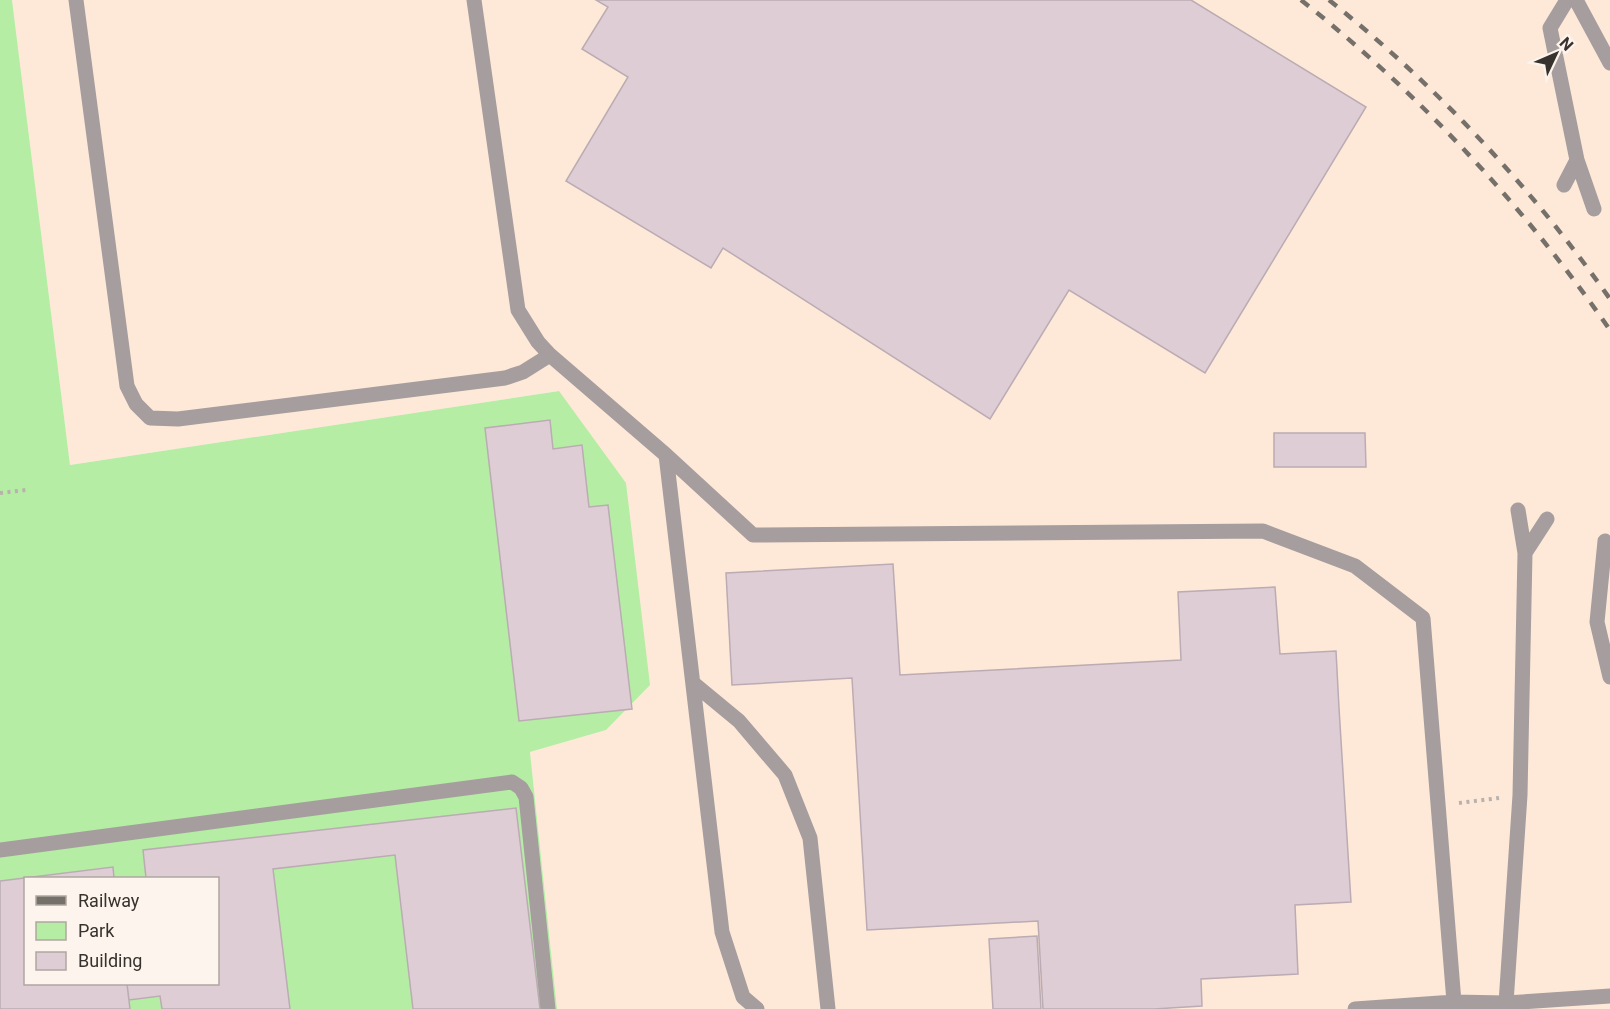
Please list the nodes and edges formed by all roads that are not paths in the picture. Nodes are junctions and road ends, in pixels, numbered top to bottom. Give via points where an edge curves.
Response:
1 (76, 0) edge
2 (474, 0) edge
3 (1567, 0) edge
4 (1576, 0) edge
5 (1610, 63) edge
6 (1577, 160) junction
7 (1564, 185) dead end
8 (1594, 209) dead end
9 (550, 355) junction
10 (666, 455) junction
11 (1518, 510) dead end
12 (1547, 519) dead end
13 (1605, 541) dead end
14 (1525, 553) junction
15 (1610, 677) edge
16 (693, 683) junction
17 (0, 850) edge
18 (1610, 996) edge
19 (1454, 1002) junction
20 (1506, 1003) junction
21 (548, 1009) edge
22 (757, 1009) edge
23 (828, 1009) edge
24 (1355, 1009) edge

1 - 9 lane via 127,386 136,404 150,418 178,419 505,378
2 - 9 lane via 518,310
3 - 6 lane via 1550,28
4 - 5 lane
6 - 7 lane
6 - 8 lane
9 - 10 lane
10 - 16 lane
10 - 19 lane via 753,535 1263,531 1355,566 1423,618
11 - 14 lane
12 - 14 lane
13 - 15 lane via 1597,622
14 - 20 lane via 1520,795
16 - 22 lane via 722,932 743,997
16 - 23 lane via 740,721 785,775 810,838
17 - 21 lane via 512,782 526,797
18 - 20 lane
19 - 20 lane
19 - 24 lane

